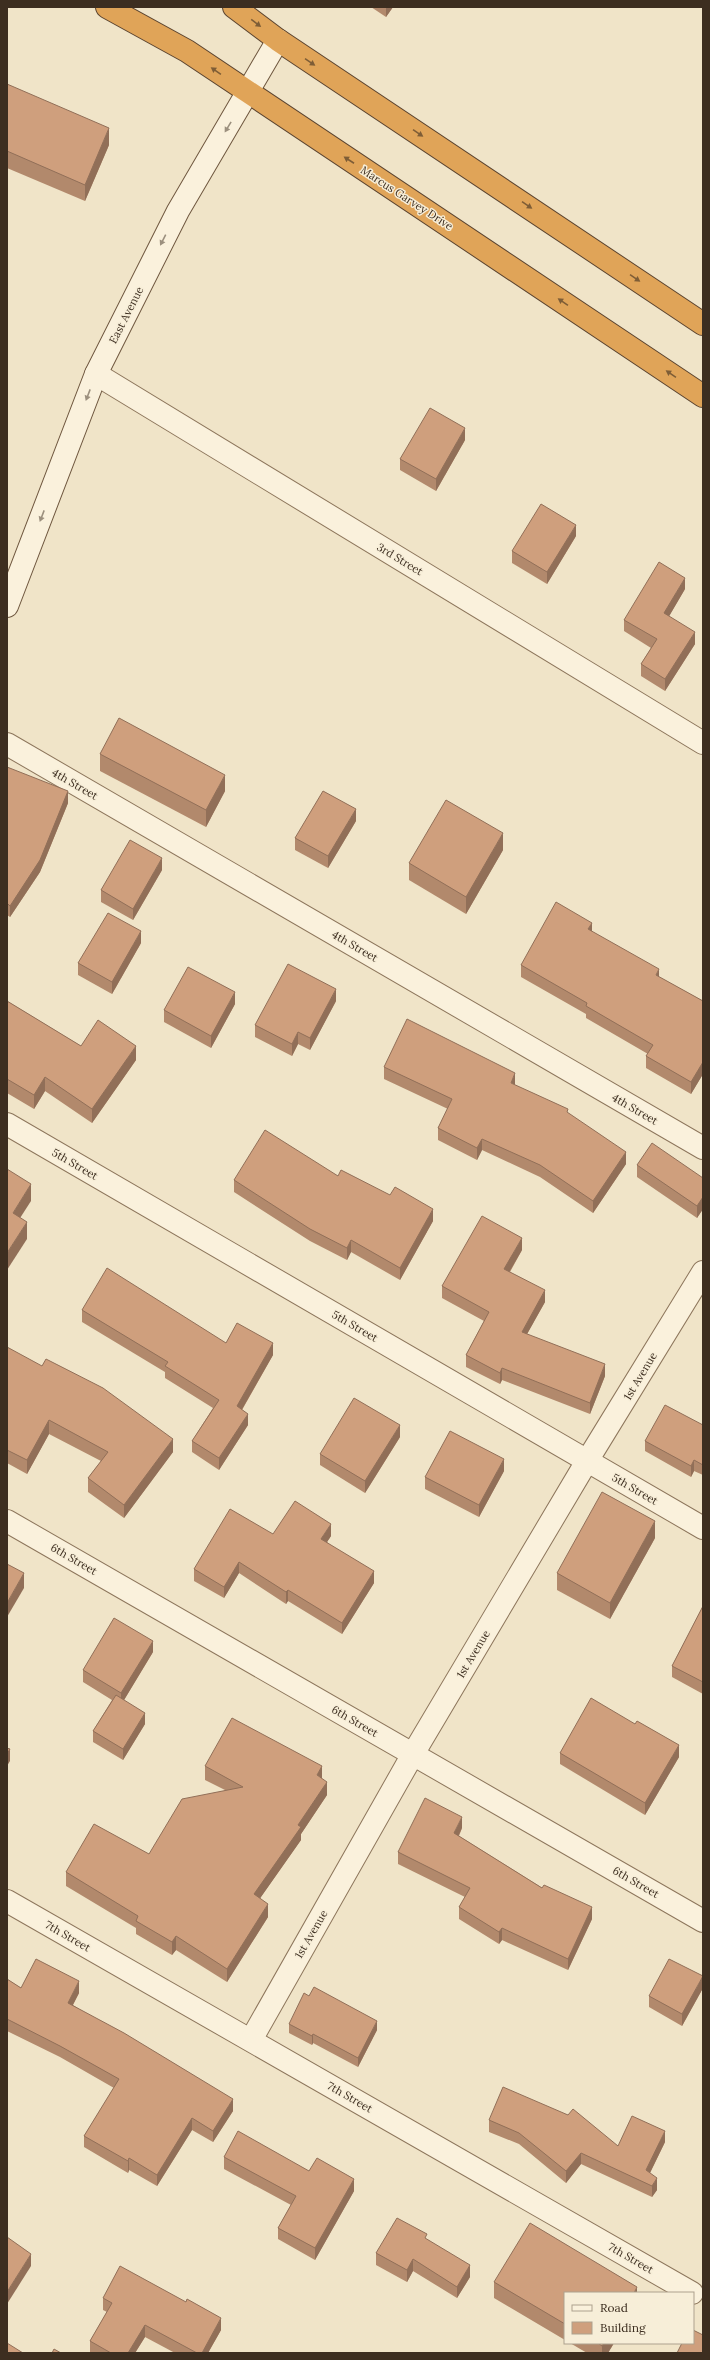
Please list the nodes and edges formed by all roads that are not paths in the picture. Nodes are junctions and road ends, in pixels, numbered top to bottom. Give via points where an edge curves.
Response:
1 (107, 7) edge
2 (234, 7) edge
3 (278, 40) junction
4 (248, 94) junction
5 (703, 324) edge
6 (96, 374) junction
7 (703, 396) edge
8 (7, 606) edge
9 (703, 743) edge
10 (7, 744) edge
11 (7, 1124) edge
12 (703, 1148) edge
13 (703, 1272) edge
14 (587, 1461) junction
15 (7, 1521) edge
16 (703, 1528) edge
17 (413, 1754) junction
18 (7, 1901) edge
19 (703, 1921) edge
20 (251, 2040) junction
21 (691, 2292) edge
22 (694, 2294) edge
23 (703, 2299) edge

4 -> 1 highway, Marcus Garvey Drive via 187,51
2 -> 3 highway
3 - 4 street, East Avenue
3 -> 5 highway
4 -> 6 street, East Avenue via 178,211
7 -> 4 highway, Marcus Garvey Drive
6 -> 8 street, East Avenue
6 - 9 street, 3rd Street
10 - 12 street, 4th Street
11 - 14 street, 5th Street
13 - 14 street, 1st Avenue
14 - 16 street, 5th Street
14 - 17 street, 1st Avenue
15 - 17 street, 6th Street
17 - 19 street, 6th Street
17 - 20 street, 1st Avenue
18 - 20 street, 7th Street
20 - 21 street, 7th Street
22 - 23 street, 7th Street

